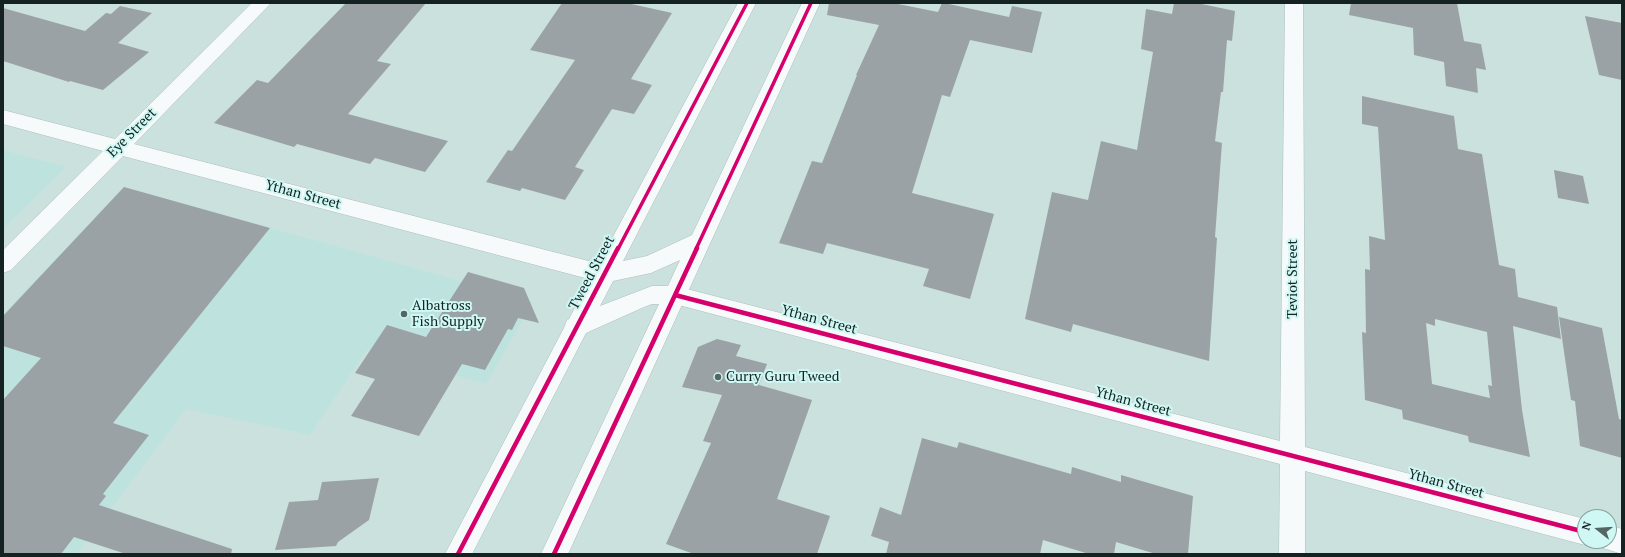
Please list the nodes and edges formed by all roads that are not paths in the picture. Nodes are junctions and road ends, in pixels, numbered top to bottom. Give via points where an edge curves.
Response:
1 (262, 3) edge
2 (747, 3) edge
3 (811, 3) edge
4 (1294, 3) edge
5 (3, 117) edge
6 (119, 147) junction
7 (701, 240) junction
8 (3, 264) edge
9 (604, 274) junction
10 (675, 295) junction
11 (576, 328) junction
12 (1292, 455) junction
13 (1577, 530) edge
14 (458, 554) edge
15 (554, 554) edge
16 (1292, 554) edge

1 - 6 street, Eye Street
2 - 9 street, Tweed Street
3 - 7 street
4 - 12 street, Teviot Street
5 - 6 street, Ythan Street
6 - 8 street, Eye Street
6 - 9 street, Ythan Street
7 - 9 street via 651,264
7 - 10 street
9 - 11 street, Tweed Street
10 - 11 street, Ythan Street via 652,295 637,300
10 - 12 street, Ythan Street
10 - 15 street
11 - 14 street, Tweed Street
12 - 13 street, Ythan Street
12 - 16 street, Teviot Street

